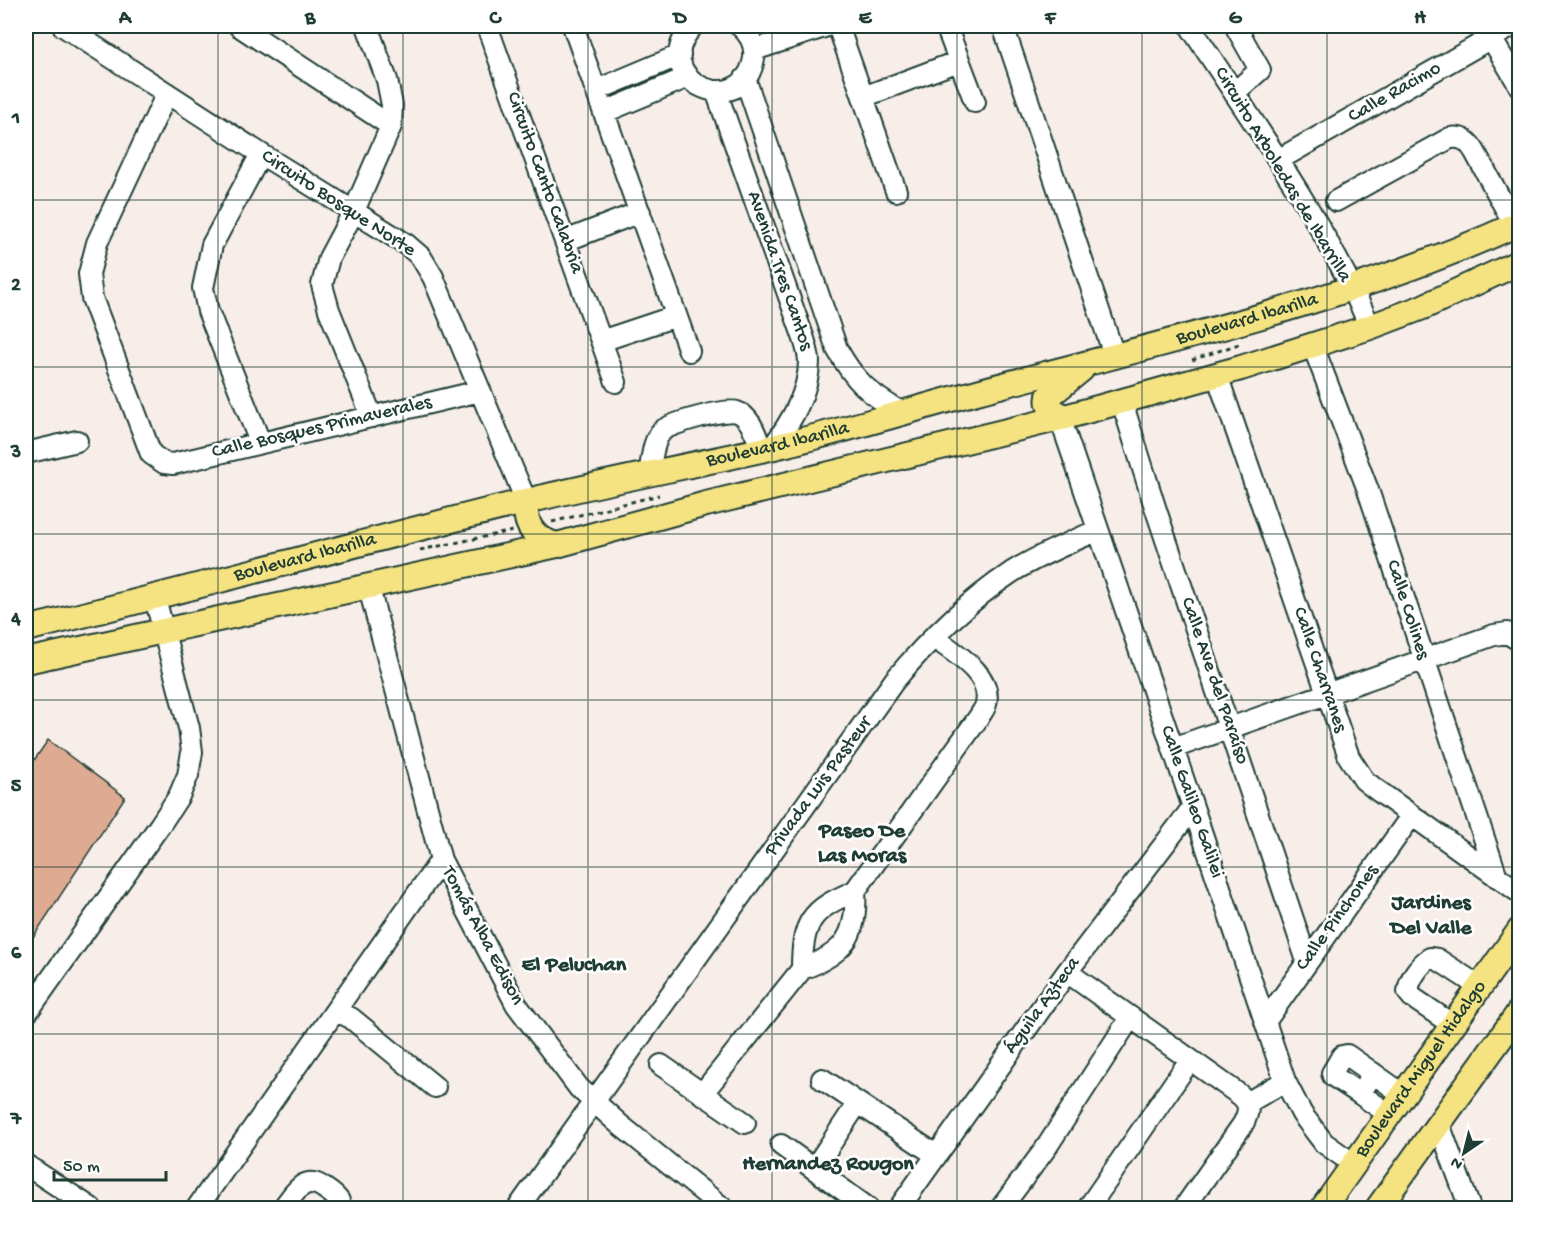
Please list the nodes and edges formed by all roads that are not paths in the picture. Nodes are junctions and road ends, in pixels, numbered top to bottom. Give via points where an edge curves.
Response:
1 (63, 26) edge
2 (239, 26) edge
3 (366, 26) edge
4 (487, 26) edge
5 (573, 26) edge
6 (693, 26) edge
7 (827, 26) edge
8 (838, 26) edge
9 (946, 26) edge
10 (1003, 26) edge
11 (1190, 26) edge
12 (1512, 26) edge
13 (750, 27) edge
14 (1237, 29) dead end
15 (1487, 32) edge
16 (754, 50) junction
17 (680, 55) junction
18 (959, 61) junction
19 (688, 77) junction
20 (746, 78) junction
21 (1520, 87) edge
22 (597, 90) junction
23 (716, 91) junction
24 (167, 93) junction
25 (1234, 93) junction
26 (863, 97) junction
27 (975, 102) dead end
28 (605, 112) junction
29 (391, 126) junction
30 (261, 154) junction
31 (1278, 160) junction
32 (896, 191) dead end
33 (1336, 201) dead end
34 (354, 211) junction
35 (640, 212) junction
36 (1517, 225) edge
37 (565, 241) junction
38 (1520, 262) edge
39 (1352, 289) junction
40 (676, 316) junction
41 (1370, 327) junction
42 (601, 341) junction
43 (1313, 346) junction
44 (689, 351) dead end
45 (1103, 358) junction
46 (1217, 375) junction
47 (615, 382) dead end
48 (480, 391) junction
49 (1122, 402) junction
50 (901, 412) junction
51 (372, 417) junction
52 (1063, 418) junction
53 (77, 441) dead end
54 (800, 441) junction
55 (260, 442) junction
56 (767, 449) junction
57 (26, 453) edge
58 (649, 474) junction
59 (526, 501) junction
60 (706, 504) junction
61 (1098, 530) junction
62 (557, 545) junction
63 (369, 588) junction
64 (154, 598) junction
65 (26, 629) edge
66 (164, 630) junction
67 (933, 637) junction
68 (1520, 641) edge
69 (1424, 659) junction
70 (26, 661) edge
71 (1326, 693) junction
72 (1230, 729) junction
73 (1173, 748) junction
74 (1194, 807) junction
75 (1412, 815) junction
76 (441, 860) junction
77 (1497, 877) junction
78 (855, 891) junction
79 (1520, 893) edge
80 (1520, 930) edge
81 (1307, 961) junction
82 (802, 969) junction
83 (1067, 972) junction
84 (1479, 987) junction
85 (336, 1011) junction
86 (26, 1014) edge
87 (1130, 1018) junction
88 (1518, 1020) edge
89 (1265, 1022) junction
90 (1453, 1024) junction
91 (1190, 1060) junction
92 (661, 1065) dead end
93 (1373, 1073) junction
94 (822, 1079) dead end
95 (1285, 1081) junction
96 (435, 1087) dead end
97 (702, 1094) junction
98 (1360, 1094) junction
99 (1404, 1095) junction
100 (1244, 1099) junction
101 (592, 1102) junction
102 (857, 1104) junction
103 (1390, 1115) junction
104 (745, 1123) dead end
105 (1439, 1124) junction
106 (781, 1145) dead end
107 (936, 1155) junction
108 (26, 1165) edge
109 (1354, 1165) junction
110 (814, 1169) junction
111 (91, 1209) edge
112 (197, 1209) edge
113 (283, 1209) edge
114 (337, 1209) edge
115 (518, 1209) edge
116 (723, 1209) edge
117 (868, 1209) edge
118 (898, 1209) edge
119 (1001, 1209) edge
120 (1088, 1209) edge
121 (1184, 1209) edge
122 (1323, 1209) edge
123 (1378, 1209) edge
124 (1470, 1209) edge

1 - 24 street, Circuito Bosque Norte
2 - 29 street
3 - 29 street via 387,80
4 - 37 street, Circuito Canto Calabria
5 - 22 street
6 - 17 street via 686,34
7 - 16 street
8 - 26 street
9 - 18 street
10 - 45 street
11 - 25 street, Circuito Arboledas de Ibarrilla
12 - 15 street, Calle Racimo
13 - 16 street
14 - 25 street via 1260,70
15 - 21 street
15 - 31 street, Calle Racimo
16 - 20 street
17 - 19 street
17 - 22 street
18 - 26 street
18 - 27 street
19 - 23 street via 705,90
19 - 28 street
20 - 23 street via 737,86
20 - 50 street, Avenida Tres Cantos via 837,349 863,387
22 - 28 street
23 - 56 street, Avenida Tres Cantos via 809,361 797,407 786,428
24 - 30 street, Circuito Bosque Norte
24 - 55 street, Calle Bosques Primaverales via 97,243 88,274 92,298 151,454 173,464
25 - 31 street, Circuito Arboledas de Ibarrilla
26 - 32 street
28 - 35 street
29 - 34 street
30 - 34 street, Circuito Bosque Norte
30 - 55 street via 212,245 203,288 208,311
31 - 39 street, Circuito Arboledas de Ibarrilla
33 - 36 street via 1457,137 1476,152
34 - 48 street, Circuito Bosque Norte via 421,257
34 - 51 street via 329,258 322,285
35 - 37 street
35 - 40 street
36 - 39 main road, Boulevard Ibarilla
37 - 42 street, Circuito Canto Calabria
38 - 41 main road, Boulevard Ibarilla
39 - 41 street, Circuito Arboledas de Ibarrilla
39 - 45 main road, Boulevard Ibarilla
40 - 42 street
40 - 44 street
41 - 43 main road, Boulevard Ibarilla
42 - 47 street, Circuito Canto Calabria
43 - 46 main road, Boulevard Ibarilla
43 - 69 street, Calle Colines via 1368,490
45 - 50 main road, Boulevard Ibarilla
45 - 52 main road via 1049,396 1050,408
46 - 49 main road, Boulevard Ibarilla
46 - 71 street, Calle Charranes
48 - 51 street, Calle Bosques Primaverales
48 - 59 street, Circuito Bosque Norte
49 - 52 main road, Boulevard Ibarilla
49 - 72 street, Calle Ave del Paraíso
50 - 54 main road, Boulevard Ibarilla
51 - 55 street, Calle Bosques Primaverales
52 - 60 main road, Boulevard Ibarilla
52 - 61 street, Calle Galileo Galilei
53 - 57 street
54 - 56 main road, Boulevard Ibarilla
54 - 60 main road via 802,461 795,471 729,489
56 - 58 main road, Boulevard Ibarilla
56 - 58 street via 745,417 737,411 727,411 671,424 661,431
58 - 59 main road, Boulevard Ibarilla
59 - 62 main road via 525,515 534,534
59 - 64 main road, Boulevard Ibarilla
60 - 62 main road, Boulevard Ibarilla
61 - 67 street, Privada Luis Pasteur via 1013,572
61 - 73 street, Calle Galileo Galilei
62 - 63 main road, Boulevard Ibarilla
63 - 66 main road, Boulevard Ibarilla
63 - 76 street, Tomás Alba Edison
64 - 65 main road, Boulevard Ibarilla
64 - 66 street
66 - 70 main road, Boulevard Ibarilla
66 - 86 street via 189,728 192,752 188,775 160,825
67 - 78 street via 973,669 986,691 986,705
67 - 101 street, Privada Luis Pasteur via 894,681
68 - 69 street via 1507,633 1494,635
69 - 71 street
69 - 77 street, Calle Colines
71 - 72 street
71 - 75 street, Calle Charranes via 1357,771
72 - 73 street
72 - 81 street, Calle Ave del Paraíso
73 - 74 street, Calle Galileo Galilei
74 - 83 street, Águila Azteca
74 - 89 street, Calle Galileo Galilei
75 - 77 street, Calle Charranes
75 - 81 street, Calle Pinchones
76 - 85 street
76 - 101 street, Tomás Alba Edison via 516,1004
77 - 79 street, Calle Charranes
78 - 82 street via 830,902 811,920 803,938
78 - 82 street via 855,916 849,938 825,960
80 - 84 main road, Boulevard Miguel Hidalgo
81 - 89 street, Calle Pinchones
82 - 97 street
83 - 87 street
83 - 107 street, Águila Azteca
84 - 90 main road, Boulevard Miguel Hidalgo
84 - 90 street via 1430,958 1408,983 1413,998
85 - 96 street via 351,1018
85 - 112 street
87 - 91 street
87 - 119 street via 1046,1148
88 - 105 main road
89 - 95 street, Calle Galileo Galilei
90 - 99 main road, Boulevard Miguel Hidalgo
91 - 100 street
91 - 120 street
92 - 97 street
93 - 98 street
93 - 98 street via 1347,1055 1342,1056 1333,1076
93 - 99 street
94 - 102 street
95 - 100 street
95 - 109 street, Calle Galileo Galilei via 1302,1114 1324,1143
97 - 104 street
98 - 103 street
99 - 103 main road, Boulevard Miguel Hidalgo
100 - 121 street via 1247,1116
101 - 115 street, Privada Luis Pasteur
101 - 116 street, Tomás Alba Edison
102 - 107 street
102 - 110 street
103 - 109 main road, Boulevard Miguel Hidalgo
105 - 123 main road
105 - 124 street
106 - 110 street
107 - 118 street, Águila Azteca
108 - 111 street
109 - 122 main road, Boulevard Miguel Hidalgo
110 - 117 street
113 - 114 street via 298,1189 317,1182 339,1201

